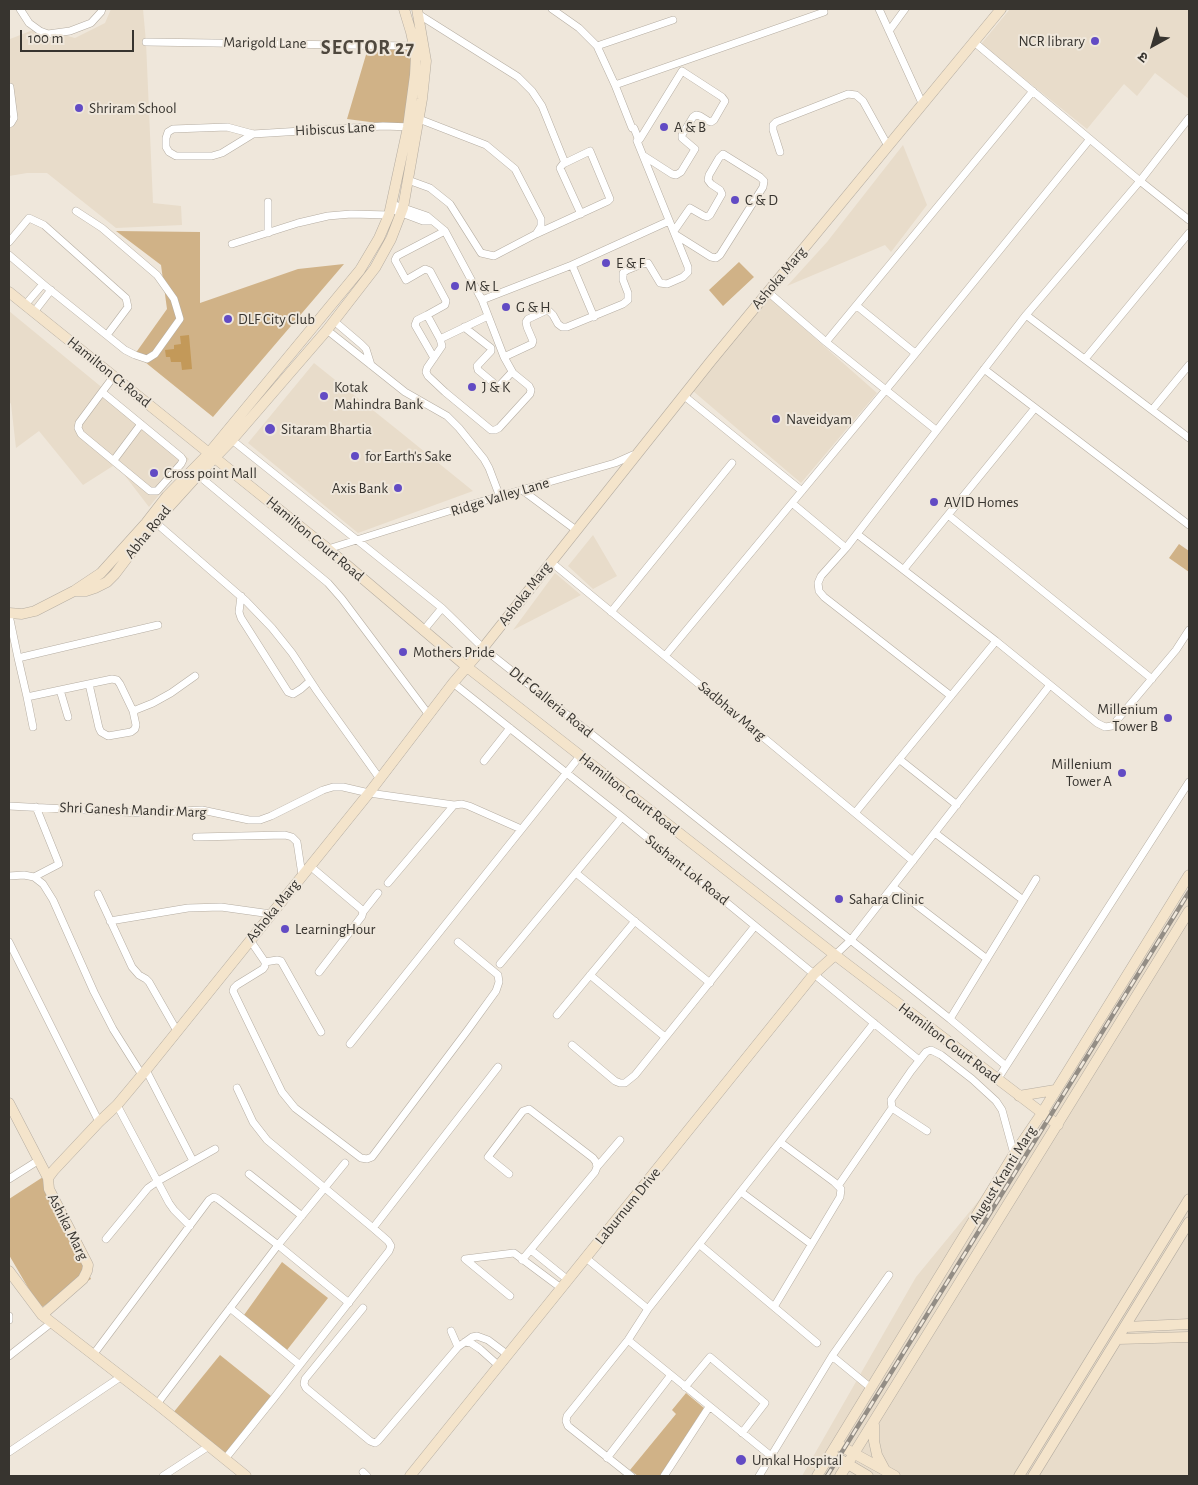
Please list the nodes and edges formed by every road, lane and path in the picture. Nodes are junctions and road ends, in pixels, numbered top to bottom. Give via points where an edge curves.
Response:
1 (20, 9) edge
2 (102, 9) edge
3 (404, 9) edge
4 (552, 9) edge
5 (879, 9) edge
6 (905, 9) edge
7 (1001, 9) edge
8 (417, 11) edge
9 (824, 12) dead end
10 (673, 20) dead end
11 (889, 31) junction
12 (146, 42) dead end
13 (974, 42) junction
14 (413, 46) junction
15 (597, 46) junction
16 (615, 86) junction
17 (10, 87) dead end
18 (1033, 91) junction
19 (922, 103) junction
20 (1189, 118) edge
21 (9, 124) edge
22 (415, 124) junction
23 (253, 134) junction
24 (1090, 139) junction
25 (637, 141) junction
26 (888, 146) junction
27 (780, 152) dead end
28 (643, 156) junction
29 (565, 163) junction
30 (408, 180) junction
31 (1140, 181) junction
32 (268, 202) dead end
33 (391, 210) junction
34 (76, 211) dead end
35 (403, 211) junction
36 (580, 214) junction
37 (1189, 220) edge
38 (669, 221) junction
39 (445, 231) junction
40 (268, 232) junction
41 (674, 233) junction
42 (1189, 233) edge
43 (536, 234) junction
44 (9, 242) edge
45 (232, 244) dead end
46 (9, 255) edge
47 (572, 264) junction
48 (43, 284) junction
49 (51, 290) junction
50 (9, 292) edge
51 (768, 292) junction
52 (482, 300) junction
53 (857, 306) junction
54 (30, 309) junction
55 (427, 315) junction
56 (1026, 315) junction
57 (488, 316) junction
58 (594, 317) junction
59 (334, 321) junction
60 (464, 328) junction
61 (326, 330) junction
62 (107, 335) junction
63 (440, 339) junction
64 (826, 342) junction
65 (915, 353) junction
66 (504, 357) junction
67 (434, 358) junction
68 (1085, 359) junction
69 (371, 365) junction
70 (1189, 365) edge
71 (984, 369) junction
72 (512, 372) junction
73 (114, 376) junction
74 (885, 390) junction
75 (102, 392) junction
76 (683, 396) junction
77 (1035, 408) junction
78 (1152, 410) junction
79 (141, 424) junction
80 (936, 430) junction
81 (1189, 438) edge
82 (232, 440) junction
83 (640, 450) junction
84 (212, 456) junction
85 (114, 460) junction
86 (732, 463) dead end
87 (198, 474) junction
88 (159, 488) junction
89 (522, 490) junction
90 (802, 491) junction
91 (167, 496) junction
92 (500, 497) junction
93 (792, 503) junction
94 (948, 515) junction
95 (155, 522) junction
96 (1189, 525) edge
97 (576, 530) junction
98 (857, 534) junction
99 (358, 541) junction
100 (846, 548) junction
101 (328, 549) junction
102 (550, 562) junction
103 (904, 570) junction
104 (74, 591) junction
105 (241, 596) junction
106 (442, 608) junction
107 (611, 612) junction
108 (9, 614) edge
109 (158, 625) dead end
110 (1189, 630) edge
111 (423, 631) junction
112 (996, 641) junction
113 (483, 648) junction
114 (665, 656) junction
115 (18, 658) junction
116 (467, 667) junction
117 (195, 676) dead end
118 (1152, 679) junction
119 (310, 681) junction
120 (453, 683) junction
121 (89, 684) junction
122 (1050, 685) junction
123 (60, 690) junction
124 (951, 696) junction
125 (27, 698) junction
126 (132, 711) junction
127 (429, 716) junction
128 (68, 717) dead end
129 (33, 727) dead end
130 (510, 728) junction
131 (580, 756) junction
132 (899, 759) junction
133 (484, 761) dead end
134 (566, 774) junction
135 (380, 779) junction
136 (1189, 782) edge
137 (370, 793) junction
138 (454, 805) junction
139 (956, 805) junction
140 (9, 806) edge
141 (36, 807) junction
142 (855, 813) junction
143 (622, 817) junction
144 (522, 829) junction
145 (935, 832) junction
146 (196, 837) dead end
147 (913, 861) junction
148 (310, 866) junction
149 (576, 873) junction
150 (302, 875) junction
151 (1189, 875) edge
152 (9, 876) edge
153 (34, 877) junction
154 (1036, 880) dead end
155 (388, 883) dead end
156 (893, 888) junction
157 (378, 893) dead end
158 (98, 894) dead end
159 (1023, 900) junction
160 (1189, 911) edge
161 (363, 912) junction
162 (271, 914) junction
163 (110, 921) junction
164 (635, 921) junction
165 (755, 926) junction
166 (250, 940) junction
167 (851, 940) junction
168 (9, 942) edge
169 (458, 942) dead end
170 (835, 955) junction
171 (986, 959) junction
172 (265, 962) junction
173 (500, 964) dead end
174 (319, 972) dead end
175 (814, 974) junction
176 (590, 975) junction
177 (710, 983) junction
178 (557, 1015) dead end
179 (950, 1019) junction
180 (874, 1022) junction
181 (177, 1031) junction
182 (321, 1032) dead end
183 (665, 1037) junction
184 (350, 1044) dead end
185 (572, 1045) dead end
186 (919, 1060) junction
187 (1006, 1066) junction
188 (498, 1067) dead end
189 (144, 1073) junction
190 (997, 1080) junction
191 (237, 1088) dead end
192 (1055, 1090) junction
193 (1019, 1096) junction
194 (9, 1103) edge
195 (117, 1105) junction
196 (892, 1108) junction
197 (1042, 1113) junction
198 (99, 1122) junction
199 (1058, 1125) junction
200 (927, 1131) dead end
201 (620, 1140) dead end
202 (780, 1142) junction
203 (215, 1149) dead end
204 (1014, 1154) junction
205 (39, 1160) junction
206 (192, 1161) junction
207 (346, 1163) dead end
208 (597, 1168) junction
209 (249, 1174) dead end
210 (509, 1174) dead end
211 (48, 1178) junction
212 (9, 1179) edge
213 (158, 1181) junction
214 (838, 1186) junction
215 (325, 1188) junction
216 (741, 1192) junction
217 (1189, 1199) edge
218 (302, 1216) junction
219 (1189, 1222) edge
220 (190, 1226) junction
221 (373, 1228) junction
222 (106, 1239) dead end
223 (812, 1244) junction
224 (278, 1245) junction
225 (700, 1245) junction
226 (531, 1250) junction
227 (586, 1258) junction
228 (522, 1260) junction
229 (9, 1271) edge
230 (889, 1275) dead end
231 (568, 1280) junction
232 (561, 1288) junction
233 (510, 1296) dead end
234 (349, 1303) junction
235 (774, 1307) junction
236 (230, 1308) junction
237 (363, 1308) dead end
238 (648, 1309) junction
239 (42, 1315) junction
240 (9, 1316) edge
241 (9, 1320) edge
242 (51, 1323) junction
243 (1189, 1324) edge
244 (1126, 1327) junction
245 (451, 1331) dead end
246 (1189, 1337) edge
247 (628, 1340) junction
248 (1118, 1340) junction
249 (465, 1342) junction
250 (817, 1343) dead end
251 (458, 1347) junction
252 (508, 1354) junction
253 (93, 1355) junction
254 (9, 1356) edge
255 (832, 1356) junction
256 (300, 1365) junction
257 (499, 1366) junction
258 (671, 1375) junction
259 (122, 1376) junction
260 (685, 1386) junction
261 (871, 1388) junction
262 (157, 1404) junction
263 (709, 1407) junction
264 (874, 1421) junction
265 (742, 1433) junction
266 (837, 1444) junction
267 (209, 1446) junction
268 (9, 1452) edge
269 (831, 1454) junction
270 (854, 1454) junction
271 (771, 1456) junction
272 (607, 1458) junction
273 (225, 1459) junction
274 (848, 1464) junction
275 (885, 1470) junction
276 (162, 1476) edge
277 (246, 1476) edge
278 (410, 1476) edge
279 (631, 1476) edge
280 (664, 1476) edge
281 (759, 1476) edge
282 (817, 1476) edge
283 (840, 1476) edge
284 (868, 1476) edge
285 (895, 1476) edge
286 (1019, 1476) edge
287 (1033, 1476) edge

1 - 2 street via 29,24 48,34 70,31 91,23
3 - 14 street
4 - 15 street
5 - 11 street
6 - 11 street
7 - 13 street, Ashoka Marg
8 - 22 street via 426,61
8 - 29 street via 518,77 532,91 542,106
9 - 16 street
10 - 15 street
11 - 19 street
12 - 14 street, Marigold Lane
13 - 18 street
13 - 19 street, Ashoka Marg
14 - 22 street via 416,55
15 - 16 street
16 - 25 street via 632,128 629,130
17 - 21 street via 14,118
18 - 24 street
18 - 53 street
19 - 26 street, Ashoka Marg
20 - 31 street
22 - 23 street, Hibiscus Lane
22 - 30 street
22 - 33 street
22 - 43 street via 486,146 516,169 541,219
23 - 23 street, Hibiscus Lane via 212,156 176,156 166,147 168,132 174,129 227,127
24 - 31 street
24 - 65 street
25 - 28 street
25 - 28 street via 682,71 725,101 714,120 711,122 696,115 682,135 695,149 681,172 672,174
26 - 27 street via 863,101 848,94 776,122 773,125
26 - 51 street, Ashoka Marg
28 - 38 street
29 - 36 street via 560,168
29 - 36 street via 591,152 610,199
30 - 35 street
30 - 43 street via 430,188 450,204 481,253 494,256
31 - 37 street
31 - 56 street
32 - 40 street
33 - 35 street
33 - 40 street via 328,216
33 - 84 street via 360,270
34 - 62 street via 102,228 157,275 174,299 180,319 155,354 147,359 125,350
35 - 39 street via 427,216
35 - 59 street via 375,268
36 - 43 street
38 - 41 street
38 - 47 street
39 - 52 street
39 - 55 street via 395,258 406,280 425,269 430,271 446,304
40 - 45 street
41 - 41 street via 690,208 704,216 710,215 722,194 708,180 709,175 723,154 764,181 716,258
41 - 58 street via 688,272 667,284 660,283 648,263 627,270 622,280 628,300
42 - 68 street
44 - 62 street via 28,218 44,224 126,298 128,307
46 - 48 street
47 - 52 street
47 - 58 street
48 - 49 street
48 - 54 street
49 - 54 street
49 - 62 street
50 - 54 street, Hamilton Ct Road
51 - 64 street
51 - 76 street, Ashoka Marg
52 - 57 street
53 - 64 street
53 - 65 street
54 - 73 street, Hamilton Ct Road
55 - 63 street
55 - 67 street via 417,320 416,325
56 - 68 street
56 - 71 street
57 - 60 street
57 - 66 street
58 - 66 street via 562,327 554,315 545,311 526,322 532,344
59 - 61 street
59 - 69 street via 362,344
60 - 63 street
60 - 72 street via 491,348 477,366 478,370 496,386
61 - 69 street
61 - 82 street
63 - 67 street via 442,346
64 - 74 street
65 - 74 street
66 - 72 street
67 - 72 street via 427,368 428,376 490,430 498,428 530,394 529,386
68 - 78 street
69 - 92 street via 406,392 447,416 459,428 484,459
70 - 78 street
71 - 77 street
71 - 80 street
73 - 75 street
73 - 84 street, Hamilton Ct Road
74 - 80 street
74 - 90 street
75 - 79 street
75 - 85 street via 78,428
76 - 83 street, Ashoka Marg
76 - 90 street
77 - 94 street
77 - 96 street
78 - 81 street
79 - 85 street
79 - 88 street via 183,460
80 - 98 street
82 - 84 street
82 - 99 street, DLF Galleria Road
83 - 89 street, Ridge Valley Lane via 615,463
83 - 97 street, Ashoka Marg
84 - 87 street, Abha Road
84 - 91 street, Abha Road
84 - 101 street, Hamilton Court Road
85 - 88 street via 150,491
86 - 107 street
87 - 95 street, Abha Road
87 - 127 street via 328,583
88 - 91 street
89 - 92 street, Ridge Valley Lane
89 - 97 street
90 - 93 street
91 - 104 street, Abha Road via 101,573
92 - 99 street, Ridge Valley Lane
93 - 100 street
93 - 114 street
94 - 103 street
94 - 118 street
95 - 104 street, Abha Road via 107,582 86,591
95 - 105 street
97 - 102 street, Ashoka Marg
98 - 100 street
98 - 103 street
99 - 101 street, Ridge Valley Lane
99 - 106 street, DLF Galleria Road
100 - 124 street via 821,576 819,591
101 - 111 street, Hamilton Court Road
102 - 107 street, Sadbhav Marg
102 - 113 street, Ashoka Marg
103 - 112 street
104 - 108 street, Abha Road via 35,610
105 - 119 street via 272,628
105 - 119 street via 241,618 288,692 293,694
106 - 111 street
106 - 113 street, DLF Galleria Road
107 - 114 street, Sadbhav Marg
108 - 115 street
109 - 115 street
110 - 118 street
111 - 116 street, Hamilton Court Road
112 - 122 street
112 - 124 street
113 - 116 street, Ashoka Marg
113 - 167 street, DLF Galleria Road
114 - 142 street, Sadbhav Marg
115 - 125 street
116 - 120 street, Ashoka Marg
116 - 131 street, Hamilton Court Road
117 - 126 street via 171,693
118 - 122 street via 1112,726 1105,727
119 - 135 street
120 - 127 street, Ashoka Marg
120 - 130 street, Sushant Lok Road
121 - 123 street
121 - 126 street via 117,680
121 - 126 street via 99,728 104,735 132,732 136,725
122 - 139 street, Laburnum Drive
123 - 125 street
123 - 128 street
124 - 132 street
125 - 129 street
127 - 135 street, Ashoka Marg
130 - 133 street
130 - 134 street, Sushant Lok Road
131 - 134 street
131 - 170 street, Hamilton Court Road
132 - 139 street
132 - 142 street
134 - 143 street, Sushant Lok Road
134 - 144 street
135 - 137 street, Ashoka Marg
136 - 187 street
137 - 138 street, Shri Ganesh Mandir Marg
137 - 141 street, Shri Ganesh Mandir Marg via 333,787 260,820 202,810 141,813
137 - 148 street, Ashoka Marg
138 - 144 street, Shri Ganesh Mandir Marg via 468,806
138 - 155 street
139 - 145 street, Laburnum Drive
140 - 141 street, Shri Ganesh Mandir Marg
141 - 153 street via 58,864
142 - 147 street, Sadbhav Marg
143 - 149 street
143 - 165 street, Sushant Lok Road
144 - 184 street
145 - 147 street, Laburnum Drive
145 - 159 street
146 - 150 street via 292,837 297,842
147 - 156 street, Laburnum Drive
148 - 150 street, Ashoka Marg
148 - 161 street
149 - 164 street
149 - 173 street
150 - 162 street, Ashoka Marg
151 - 192 street, August Kranti Marg
152 - 153 street
153 - 189 street via 54,900 94,992 113,1028
154 - 159 street
156 - 167 street, Laburnum Drive
156 - 171 street
157 - 161 street
158 - 163 street
159 - 171 street
160 - 199 street, August Kranti Marg
161 - 174 street
162 - 163 street via 221,907 188,908
162 - 166 street, Ashoka Marg
163 - 181 street via 132,967 149,982
164 - 176 street
164 - 177 street
165 - 175 street, Sushant Lok Road
165 - 177 street
166 - 172 street
166 - 181 street, Ashoka Marg
167 - 170 street, Laburnum Drive
167 - 179 street, DLF Galleria Road
168 - 198 street
169 - 172 street via 498,975 496,991 378,1149 367,1159 360,1158 295,1108 282,1092 233,991 263,969
170 - 175 street, Laburnum Drive
170 - 190 street, Hamilton Court Road
171 - 179 street
172 - 182 street via 281,961
175 - 180 street, Sushant Lok Road
175 - 227 street, Laburnum Drive
176 - 178 street
176 - 183 street
177 - 183 street
179 - 187 street, DLF Galleria Road
180 - 186 street, Sushant Lok Road
180 - 202 street
181 - 189 street, Ashoka Marg
183 - 185 street via 625,1083 615,1081
186 - 196 street via 891,1100
186 - 204 street via 926,1052 936,1052 996,1101 1004,1115
187 - 190 street
188 - 221 street
189 - 195 street, Ashoka Marg
189 - 206 street
190 - 193 street, Hamilton Court Road
191 - 215 street via 260,1132
192 - 193 street
192 - 197 street, August Kranti Marg
193 - 197 street, Hamilton Court Road
194 - 205 street
195 - 198 street, Ashoka Marg
195 - 213 street
196 - 200 street
196 - 214 street
197 - 199 street, Hamilton Court Road
197 - 204 street, August Kranti Marg
198 - 211 street, Ashoka Marg
199 - 264 street, August Kranti Marg
201 - 208 street
202 - 214 street
202 - 216 street
203 - 206 street
204 - 261 street, August Kranti Marg
205 - 211 street
205 - 212 street
206 - 213 street
207 - 215 street
208 - 210 street via 593,1158 529,1109 523,1110 488,1157
208 - 226 street
209 - 218 street
211 - 239 street, Ashika Marg via 48,1189 88,1265 88,1271
213 - 220 street via 174,1210
213 - 222 street via 148,1188
214 - 223 street via 840,1197
215 - 218 street
215 - 221 street
216 - 223 street
216 - 225 street
217 - 286 street
218 - 224 street
219 - 244 street
220 - 224 street via 214,1197
220 - 253 street
221 - 234 street via 391,1246
223 - 235 street
224 - 234 street
224 - 236 street
225 - 235 street
225 - 238 street
226 - 228 street
226 - 231 street
227 - 231 street, Laburnum Drive
227 - 238 street
228 - 232 street
228 - 233 street via 514,1253 465,1259
229 - 239 street
230 - 255 street
231 - 232 street, Laburnum Drive
232 - 252 street, Laburnum Drive
234 - 256 street
235 - 250 street
236 - 256 street
236 - 262 street
237 - 251 street via 304,1384 370,1441 378,1442
238 - 247 street
239 - 242 street
240 - 241 street
242 - 253 street
242 - 254 street
243 - 244 street
244 - 248 street
245 - 251 street
246 - 248 street
247 - 258 street
247 - 272 street via 572,1409 566,1421
248 - 287 street
249 - 251 street
249 - 252 street via 477,1336
249 - 257 street
252 - 257 street, Laburnum Drive
253 - 259 street
255 - 261 street
255 - 271 street
256 - 273 street
257 - 278 street, Laburnum Drive
258 - 260 street
258 - 272 street
259 - 262 street
259 - 268 street
260 - 263 street
260 - 265 street via 710,1357 765,1403
261 - 266 street, August Kranti Marg
262 - 267 street
263 - 265 street
263 - 280 street
264 - 270 street, August Kranti Marg
264 - 275 street via 877,1455
265 - 271 street
266 - 269 street, August Kranti Marg
266 - 270 street
267 - 273 street
267 - 276 street
269 - 274 street
269 - 282 street, August Kranti Marg
270 - 274 street, August Kranti Marg
270 - 275 street
271 - 281 street
272 - 279 street
273 - 277 street
274 - 283 street, August Kranti Marg
274 - 284 street
275 - 285 street

